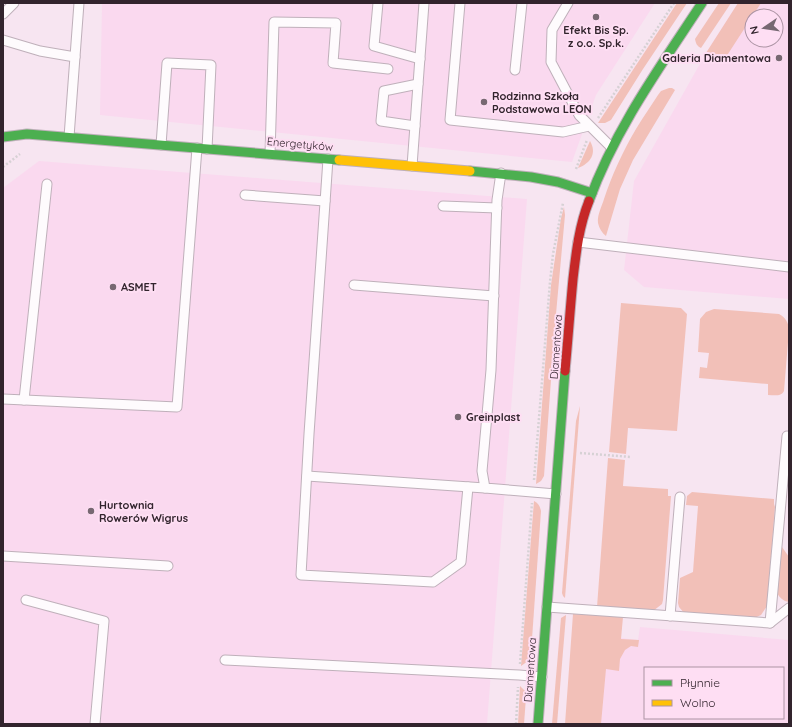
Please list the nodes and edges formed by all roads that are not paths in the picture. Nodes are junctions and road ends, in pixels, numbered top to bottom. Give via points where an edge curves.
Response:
1 (14, 3) edge
2 (79, 3) edge
3 (378, 3) edge
4 (424, 3) edge
5 (460, 3) edge
6 (522, 3) edge
7 (568, 3) edge
8 (702, 3) edge
9 (3, 14) edge
10 (3, 40) edge
11 (75, 57) junction
12 (420, 59) junction
13 (388, 69) dead end
14 (515, 70) dead end
15 (418, 84) junction
16 (415, 126) junction
17 (590, 126) junction
18 (3, 137) edge
19 (69, 137) junction
20 (161, 145) junction
21 (611, 147) junction
22 (202, 148) junction
23 (270, 154) junction
24 (328, 159) junction
25 (412, 166) junction
26 (501, 173) junction
27 (47, 184) dead end
28 (592, 193) junction
29 (246, 195) dead end
30 (325, 201) junction
31 (443, 206) dead end
32 (497, 208) junction
33 (578, 242) junction
34 (789, 268) edge
35 (354, 285) dead end
36 (494, 296) junction
37 (3, 399) edge
38 (24, 400) junction
39 (787, 436) dead end
40 (307, 476) junction
41 (468, 487) junction
42 (485, 488) junction
43 (556, 494) junction
44 (680, 497) dead end
45 (3, 556) edge
46 (168, 566) dead end
47 (26, 600) dead end
48 (547, 607) junction
49 (789, 608) edge
50 (670, 616) junction
51 (770, 623) junction
52 (225, 660) dead end
53 (542, 677) junction
54 (95, 724) edge
55 (538, 724) edge

1 - 9 lane
2 - 11 lane
3 - 12 lane via 374,46
4 - 12 lane
5 - 17 lane via 450,120 563,132
6 - 14 lane
7 - 17 lane via 552,30 551,62 579,115
8 - 21 street, Diamentowa via 632,109
10 - 11 lane via 40,51
11 - 19 lane
12 - 15 lane
13 - 23 lane via 333,63 336,23 274,22
15 - 16 lane
15 - 16 lane via 384,91 381,122
16 - 25 lane
17 - 21 lane
18 - 19 street, Energetyków via 27,134
19 - 20 street, Energetyków
20 - 22 street, Energetyków
20 - 22 lane via 168,63 211,65
21 - 28 street, Diamentowa
22 - 23 street, Energetyków
22 - 38 lane via 177,407
23 - 24 street, Energetyków
24 - 25 street, Energetyków
24 - 30 lane
25 - 26 street, Energetyków
26 - 28 street, Energetyków via 558,182
26 - 32 lane
27 - 38 lane
28 - 33 street, Diamentowa
29 - 30 lane
30 - 40 lane
31 - 32 lane
32 - 36 lane
33 - 34 lane
33 - 43 street, Diamentowa via 571,298
35 - 36 lane
36 - 42 lane via 491,370 482,472
37 - 38 lane
39 - 51 lane
40 - 41 lane
40 - 41 lane via 301,575 433,582 461,562
41 - 42 lane
42 - 43 lane
43 - 48 street, Diamentowa
44 - 50 lane
45 - 46 lane
47 - 54 lane via 104,621
48 - 50 lane
48 - 53 street, Diamentowa
49 - 51 lane
50 - 51 lane
52 - 53 lane
53 - 55 street, Diamentowa

